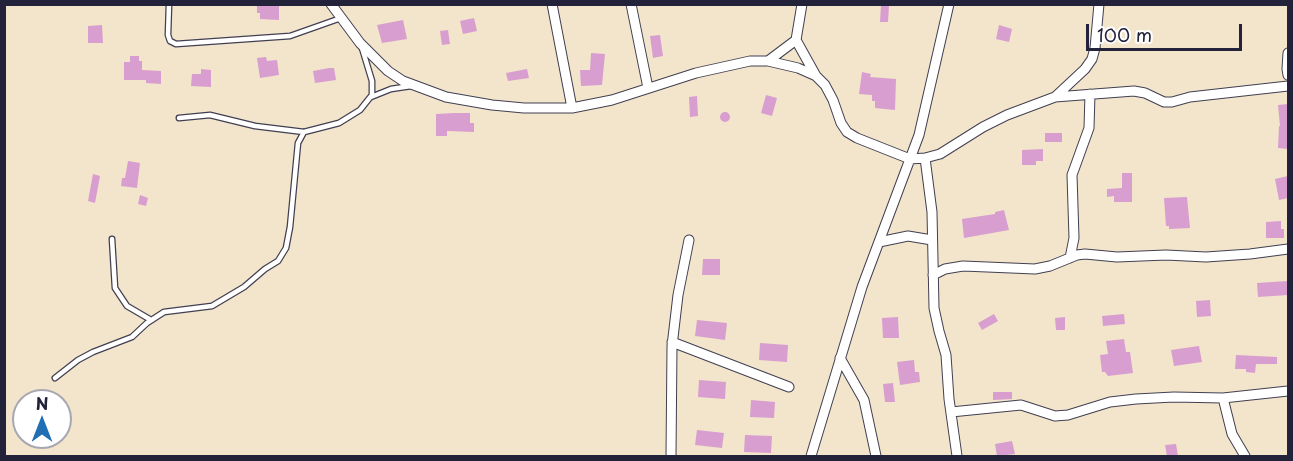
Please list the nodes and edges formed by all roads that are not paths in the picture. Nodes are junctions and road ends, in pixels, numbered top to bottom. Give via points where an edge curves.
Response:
1 (169, 4) edge
2 (331, 4) edge
3 (552, 4) edge
4 (631, 4) edge
5 (802, 4) edge
6 (949, 4) edge
7 (1099, 4) edge
8 (341, 18) junction
9 (796, 40) junction
10 (360, 43) junction
11 (1288, 53) edge
12 (768, 61) junction
13 (1288, 75) edge
14 (816, 76) junction
15 (413, 86) junction
16 (1288, 86) edge
17 (648, 88) junction
18 (1090, 94) junction
19 (371, 97) junction
20 (1055, 97) junction
21 (572, 108) junction
22 (179, 118) dead end
23 (304, 132) junction
24 (925, 158) junction
25 (910, 159) junction
26 (112, 239) dead end
27 (689, 240) dead end
28 (932, 240) junction
29 (879, 242) junction
30 (1288, 249) edge
31 (1070, 258) junction
32 (933, 275) junction
33 (151, 320) junction
34 (672, 342) junction
35 (840, 358) junction
36 (55, 378) dead end
37 (789, 387) dead end
38 (1288, 391) edge
39 (1223, 398) junction
40 (951, 412) junction
41 (671, 456) edge
42 (811, 456) edge
43 (876, 456) edge
44 (957, 456) edge
45 (1245, 456) edge

1 - 8 lane via 168,35 176,44 290,36
2 - 8 street
3 - 21 street
4 - 17 street
5 - 9 street
6 - 25 street via 920,135
7 - 20 street via 1092,59
8 - 10 street
9 - 12 street
9 - 14 street
10 - 15 street via 388,71
10 - 19 lane via 372,81
11 - 13 street
12 - 14 street
12 - 17 street via 728,65
14 - 25 street via 825,85 847,132
15 - 19 lane
15 - 21 street via 492,105
16 - 18 street via 1172,102 1134,91
17 - 21 street
18 - 20 street
18 - 31 street via 1089,128 1072,175 1074,238
19 - 23 lane via 354,116
20 - 24 street via 1007,115 940,154
22 - 23 lane via 210,115
23 - 33 lane via 298,144 286,248 278,261 212,306 164,312
24 - 25 street
24 - 28 street
25 - 29 street
26 - 33 lane via 115,288 127,306
27 - 34 street
28 - 29 street via 908,236
28 - 32 street
29 - 35 street
30 - 31 street via 1217,256 1086,254
31 - 32 street via 1035,269 963,266 945,268
32 - 40 street via 935,314 946,355
33 - 36 lane via 132,337 86,356
34 - 37 street
34 - 41 street
35 - 42 street
35 - 43 street via 864,400
38 - 39 street
39 - 40 street via 1136,399 1055,416 1022,405
39 - 45 street via 1232,434
40 - 44 street

